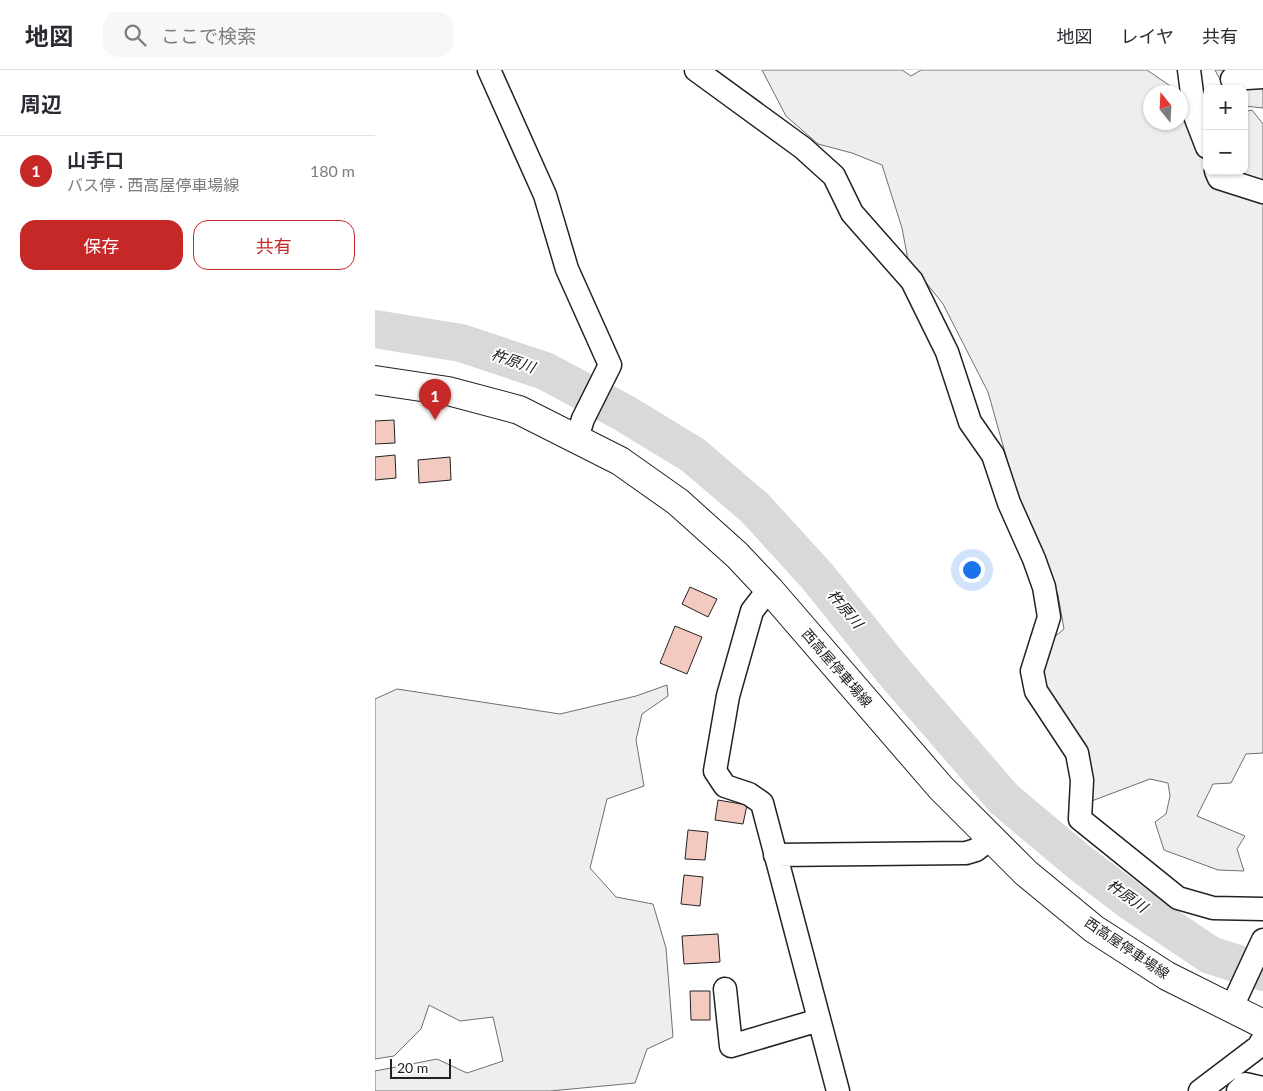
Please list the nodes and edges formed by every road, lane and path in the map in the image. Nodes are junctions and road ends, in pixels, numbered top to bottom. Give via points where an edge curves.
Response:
1 (489, 70) edge
2 (697, 70) edge
3 (1189, 70) edge
4 (1263, 78) edge
5 (1232, 79) dead end
6 (1203, 137) edge
7 (1218, 175) edge
8 (1263, 192) edge
9 (375, 380) edge
10 (581, 426) junction
11 (769, 589) junction
12 (991, 838) junction
13 (775, 855) junction
14 (1263, 909) edge
15 (1263, 940) edge
16 (725, 989) dead end
17 (1231, 1010) junction
18 (819, 1020) junction
19 (1263, 1024) edge
20 (1263, 1039) edge
21 (1263, 1088) edge
22 (838, 1091) edge
23 (1199, 1091) edge
24 (1238, 1091) edge

1 - 10 street via 545,194 567,270 610,365
2 - 14 street via 803,148 834,176 852,213 912,281 947,352 970,422 993,455 1044,587 1049,617 1032,671 1036,691 1077,753 1082,780 1080,819 1178,898 1213,908
3 - 6 street via 1195,116
4 - 5 street
7 - 8 street
9 - 10 main road, 西高屋停車場線 via 448,390
10 - 11 main road, 西高屋停車場線 via 620,461 678,502
11 - 12 main road, 西高屋停車場線 via 941,788
11 - 13 street via 752,611 728,696 715,771 725,786 749,794 762,803
12 - 13 street via 966,854
12 - 17 main road, 西高屋停車場線 via 1094,929 1167,976
13 - 18 street
15 - 17 street
16 - 18 street via 731,1046
17 - 19 main road, 西高屋停車場線
18 - 22 street
20 - 23 street
21 - 24 street via 1245,1084

